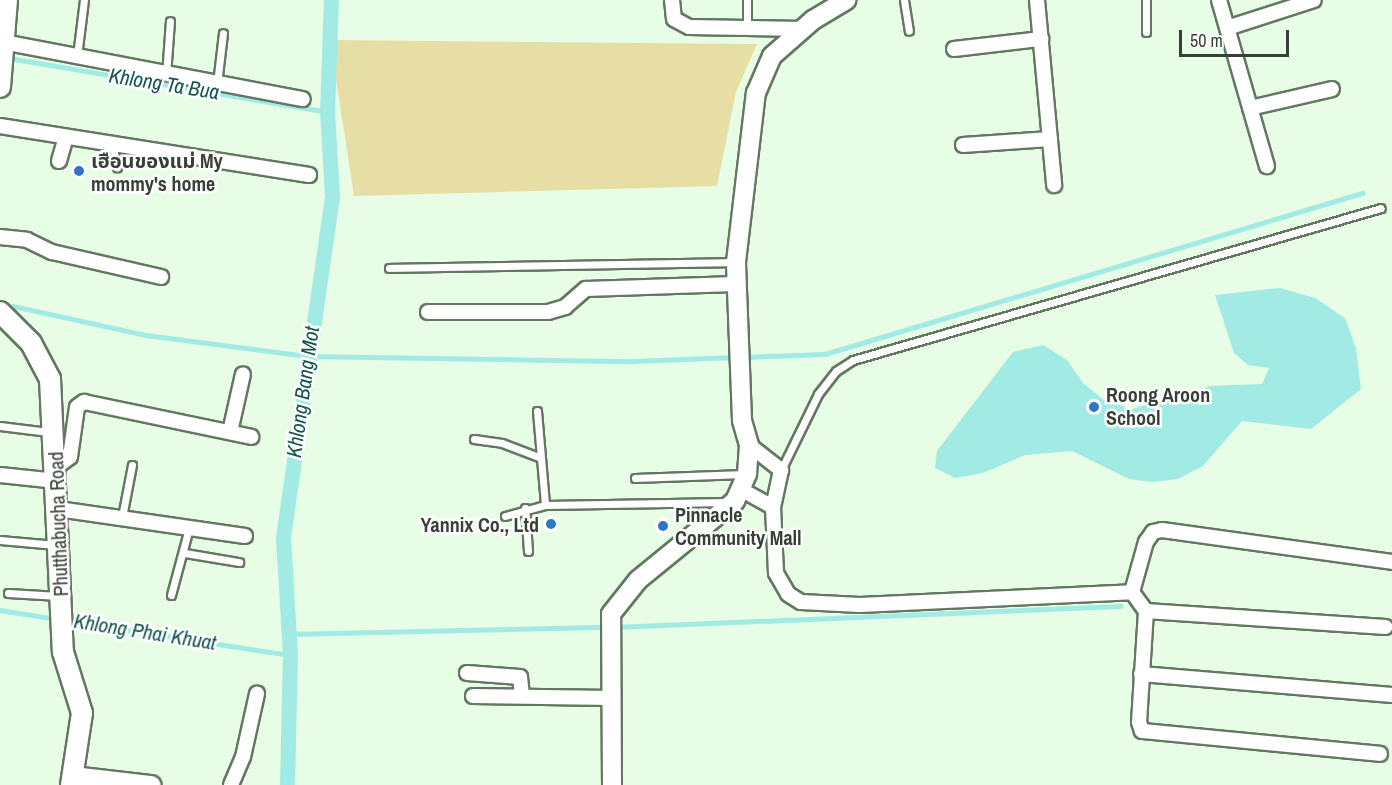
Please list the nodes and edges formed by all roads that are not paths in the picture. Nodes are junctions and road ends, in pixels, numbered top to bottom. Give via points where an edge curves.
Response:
1 (8, 0) edge
2 (84, 0) edge
3 (672, 0) edge
4 (747, 0) edge
5 (846, 0) edge
6 (903, 0) edge
7 (1037, 0) edge
8 (1146, 0) edge
9 (1219, 0) edge
10 (1314, 0) edge
11 (170, 21) dead end
12 (747, 28) junction
13 (804, 28) junction
14 (1227, 28) junction
15 (909, 31) dead end
16 (1146, 32) dead end
17 (223, 33) dead end
18 (1041, 39) junction
19 (954, 49) dead end
20 (3, 53) junction
21 (77, 59) junction
22 (166, 75) junction
23 (217, 84) junction
24 (0, 87) edge
25 (1332, 89) dead end
26 (303, 99) dead end
27 (1250, 108) junction
28 (0, 126) edge
29 (66, 137) junction
30 (1050, 139) junction
31 (112, 144) junction
32 (963, 145) dead end
33 (59, 161) dead end
34 (1267, 166) dead end
35 (117, 167) dead end
36 (309, 175) dead end
37 (1054, 185) dead end
38 (1382, 208) dead end
39 (0, 237) edge
40 (736, 262) junction
41 (388, 268) dead end
42 (161, 277) dead end
43 (735, 284) junction
44 (0, 312) edge
45 (428, 312) dead end
46 (243, 374) dead end
47 (537, 411) dead end
48 (0, 426) edge
49 (230, 432) junction
50 (55, 433) junction
51 (250, 437) dead end
52 (474, 439) dead end
53 (749, 445) junction
54 (538, 457) junction
55 (132, 465) dead end
56 (781, 470) junction
57 (57, 474) junction
58 (0, 475) edge
59 (635, 478) dead end
60 (741, 488) junction
61 (546, 505) junction
62 (773, 507) junction
63 (58, 508) junction
64 (525, 508) junction
65 (505, 516) dead end
66 (122, 517) junction
67 (189, 525) junction
68 (245, 536) dead end
69 (0, 540) edge
70 (56, 545) junction
71 (528, 551) dead end
72 (185, 553) junction
73 (239, 562) dead end
74 (1392, 562) edge
75 (8, 592) dead end
76 (1132, 592) junction
77 (171, 595) dead end
78 (60, 604) junction
79 (1146, 611) junction
80 (1385, 627) dead end
81 (467, 673) dead end
82 (1141, 674) junction
83 (257, 694) dead end
84 (1392, 695) edge
85 (473, 696) dead end
86 (522, 696) junction
87 (611, 698) junction
88 (1380, 754) dead end
89 (72, 781) edge
90 (151, 785) edge
91 (231, 785) edge
92 (612, 785) edge

1 - 20 main road
2 - 21 lane
3 - 12 street via 672,12 678,23 701,29
4 - 12 lane
5 - 13 street
6 - 15 lane
7 - 18 street
8 - 16 lane
9 - 14 street
10 - 14 street
11 - 22 lane
12 - 13 street
13 - 40 street via 772,56 756,93
14 - 27 street
17 - 23 lane
18 - 19 street
18 - 30 street
20 - 21 street
20 - 24 main road
21 - 22 street
22 - 23 street
23 - 26 street
25 - 27 street
27 - 34 street
28 - 29 street
29 - 31 street
29 - 33 street
30 - 32 street
30 - 37 street
31 - 35 lane
31 - 36 street
38 - 56 lane via 853,360 836,370 818,394
39 - 42 street via 27,240 52,252
40 - 41 lane
40 - 43 street
43 - 45 street via 586,289 565,307 548,312
43 - 53 street via 742,420
44 - 50 main road, Phutthabucha Road via 31,343 43,363 50,379
46 - 49 street
47 - 54 lane
48 - 50 lane
49 - 51 street
49 - 57 street via 84,402 77,408 70,457
50 - 57 main road, Phutthabucha Road
52 - 54 lane via 502,443
53 - 56 street
53 - 60 street
54 - 61 lane
55 - 66 lane
56 - 62 street
57 - 58 street
57 - 63 main road, Phutthabucha Road
59 - 60 lane
60 - 61 lane
60 - 62 street
60 - 87 street via 638,580 611,614
61 - 64 lane
62 - 76 street via 776,573 788,594 801,602 860,605
63 - 66 street
63 - 70 main road, Phutthabucha Road
64 - 65 lane
64 - 71 lane
66 - 67 street
67 - 68 street
67 - 72 lane
69 - 70 lane
70 - 78 main road, Phutthabucha Road
72 - 73 lane
72 - 77 lane
74 - 76 street via 1162,530 1153,532 1146,542
75 - 78 lane
76 - 79 street
78 - 89 main road, Phutthabucha Road via 63,652 78,689 82,712
79 - 80 street
79 - 82 street
81 - 86 street via 520,677
82 - 84 street
82 - 88 street via 1139,722 1142,731 1150,734
83 - 91 street via 243,757
85 - 86 street
86 - 87 street
87 - 92 street
89 - 90 street

